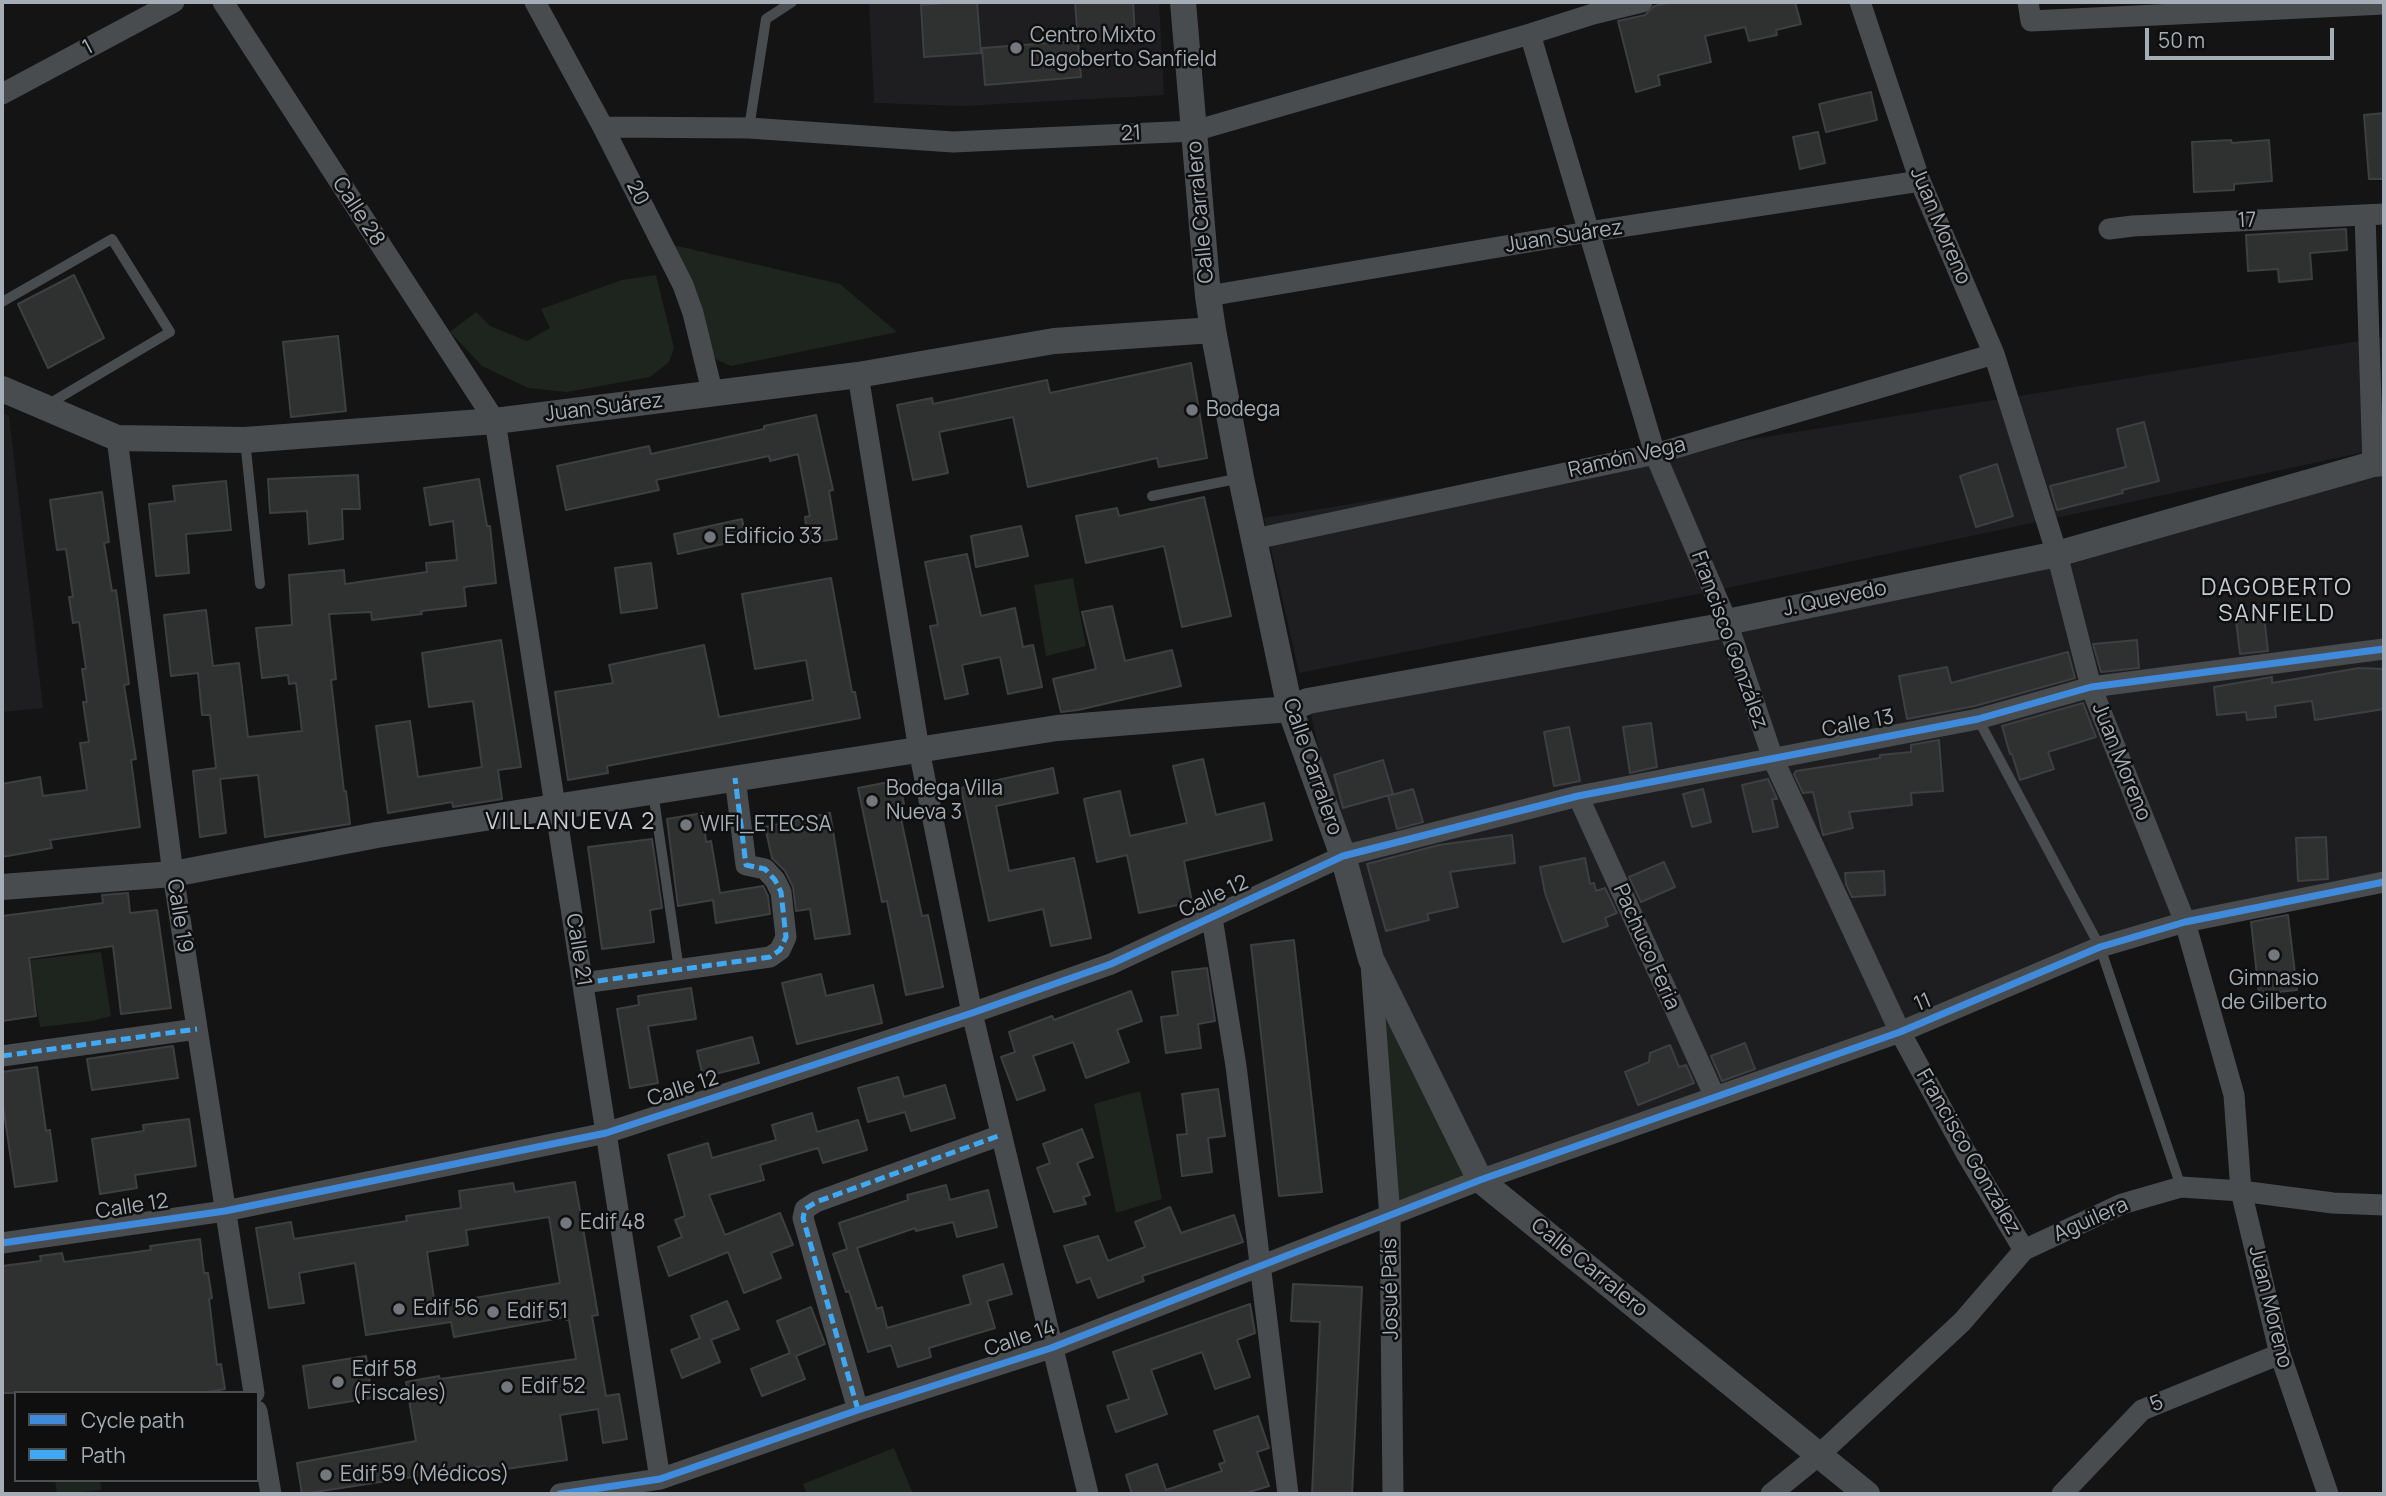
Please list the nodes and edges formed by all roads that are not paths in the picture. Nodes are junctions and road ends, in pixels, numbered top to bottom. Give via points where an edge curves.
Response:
1 (174, 2) edge
2 (223, 2) edge
3 (535, 2) edge
4 (792, 2) edge
5 (1183, 2) edge
6 (1642, 2) edge
7 (1860, 2) edge
8 (2028, 2) edge
9 (2384, 4) edge
10 (1530, 34) junction
11 (2, 94) edge
12 (603, 127) junction
13 (748, 128) junction
14 (1195, 131) junction
15 (1920, 181) junction
16 (2374, 214) edge
17 (2109, 229) dead end
18 (1588, 232) junction
19 (1208, 296) junction
20 (2, 302) edge
21 (1213, 330) junction
22 (1994, 354) junction
23 (858, 375) junction
24 (2, 389) edge
25 (713, 395) junction
26 (45, 407) junction
27 (495, 421) junction
28 (117, 438) junction
29 (245, 440) junction
30 (1655, 454) junction
31 (2379, 463) edge
32 (1241, 478) junction
33 (1152, 496) dead end
34 (1255, 539) junction
35 (2057, 554) junction
36 (260, 584) dead end
37 (1727, 622) junction
38 (2384, 649) edge
39 (2091, 687) junction
40 (1290, 709) junction
41 (1978, 719) junction
42 (919, 750) junction
43 (1773, 759) junction
44 (735, 778) junction
45 (653, 792) junction
46 (1578, 796) junction
47 (555, 806) junction
48 (1343, 856) junction
49 (173, 874) junction
50 (2384, 882) edge
51 (2, 887) edge
52 (1212, 918) junction
53 (2185, 922) junction
54 (2100, 947) junction
55 (1371, 959) junction
56 (679, 970) junction
57 (583, 982) junction
58 (972, 1013) junction
59 (197, 1029) junction
60 (1900, 1032) junction
61 (2, 1056) edge
62 (1715, 1097) junction
63 (607, 1133) junction
64 (1001, 1135) junction
65 (1480, 1180) junction
66 (2181, 1187) junction
67 (2241, 1191) junction
68 (2384, 1205) edge
69 (225, 1211) junction
70 (1390, 1217) junction
71 (2, 1243) edge
72 (2024, 1250) junction
73 (1261, 1266) junction
74 (1051, 1348) junction
75 (2280, 1354) junction
76 (254, 1391) edge
77 (858, 1410) junction
78 (259, 1423) edge
79 (1820, 1454) junction
80 (660, 1479) junction
81 (271, 1494) edge
82 (560, 1494) edge
83 (1088, 1494) edge
84 (1288, 1494) edge
85 (1393, 1494) edge
86 (1771, 1494) edge
87 (1867, 1494) edge
88 (2062, 1494) edge
89 (2328, 1494) edge

1 - 11 street, 1
2 - 27 street, Calle 28
3 - 12 street, 20
4 - 13 lane via 766,19
5 - 14 street, Calle Carralero
6 - 10 street, 21
7 - 15 street, Juan Moreno
8 - 9 street via 2031,21
10 - 14 street, 21
10 - 18 street, Francisco González
12 - 13 street, 21
12 - 25 street, 20 via 683,285
13 - 14 street, 21 via 953,142
14 - 19 street, Calle Carralero
15 - 18 street, Juan Suárez
15 - 22 street, Juan Moreno
16 - 17 street, 17
16 - 31 street
18 - 19 street, Juan Suárez
18 - 30 street, Francisco González
19 - 21 street, Calle Carralero
20 - 26 lane via 112,239 170,332
21 - 23 street, Juan Suárez via 1054,341
21 - 32 street, Calle Carralero
22 - 30 street, Ramón Vega
22 - 35 street, Juan Moreno
23 - 25 street, Juan Suárez
23 - 42 street
24 - 26 street, Juan Suárez
25 - 27 street, Juan Suárez
26 - 28 street, Juan Suárez
27 - 29 street, Juan Suárez
27 - 47 street, Calle 21
28 - 29 street, Juan Suárez
28 - 49 street, Calle 19
29 - 36 lane
30 - 34 street, Ramón Vega
30 - 37 street, Francisco González
31 - 35 street, J. Quevedo
32 - 33 lane
32 - 34 street, Calle Carralero
34 - 40 street, Calle Carralero
35 - 37 street, J. Quevedo
35 - 39 street, Juan Moreno
37 - 40 street, J. Quevedo via 1308,701
37 - 43 street, Francisco González
38 - 39 street, Calle 13
39 - 41 street, Calle 13
39 - 53 street, Juan Moreno
40 - 42 street, J. Quevedo via 1057,727
40 - 48 street, Calle Carralero
41 - 43 street, Calle 13
41 - 54 lane
42 - 44 street, J. Quevedo
42 - 58 street
43 - 46 street, Calle 13
43 - 60 street, Francisco González
44 - 45 street, J. Quevedo
44 - 56 street via 746,864 765,869 782,892 786,937 770,957
45 - 47 street, J. Quevedo
45 - 56 lane
46 - 48 street, Calle 13
46 - 62 street, Pachuco Feria
47 - 49 street, J. Quevedo
47 - 57 street, Calle 21
48 - 52 street, Calle 12
48 - 55 street, Calle Carralero
49 - 51 street, J. Quevedo
49 - 59 street, Calle 19
50 - 53 street, 11
52 - 58 street, Calle 12 via 1111,964
52 - 73 street
53 - 54 street, 11
53 - 67 street, Juan Moreno via 2234,1095
54 - 60 street, 11
54 - 66 lane
55 - 65 street, Calle Carralero
55 - 70 street, Josué País
56 - 57 street
57 - 63 street, Calle 21
58 - 63 street, Calle 12
58 - 64 street
59 - 61 street
59 - 69 street, Calle 19
60 - 62 street, 11
60 - 72 street, Francisco González
62 - 65 street, 11
63 - 69 street, Calle 12
63 - 80 street, Calle 21
64 - 74 street
64 - 77 street via 805,1209 803,1218
65 - 70 street, Calle 14
65 - 79 street, Calle Carralero
66 - 67 street, Aguilera
66 - 72 street, Aguilera via 2122,1204
67 - 68 street, Aguilera
67 - 75 street, Juan Moreno
69 - 71 street, Calle 12
69 - 76 street, Calle 19
70 - 73 street, Calle 14
70 - 85 street, Josué País
72 - 79 street, Aguilera via 1962,1321
73 - 74 street, Calle 14
73 - 84 street
74 - 77 street, Calle 14
74 - 83 street
75 - 88 street, 5 via 2141,1410
75 - 89 street, Juan Moreno
77 - 80 street, Calle 14
78 - 81 street
79 - 86 street, Aguilera
79 - 87 street, Calle Carralero
80 - 82 street, Calle 14

